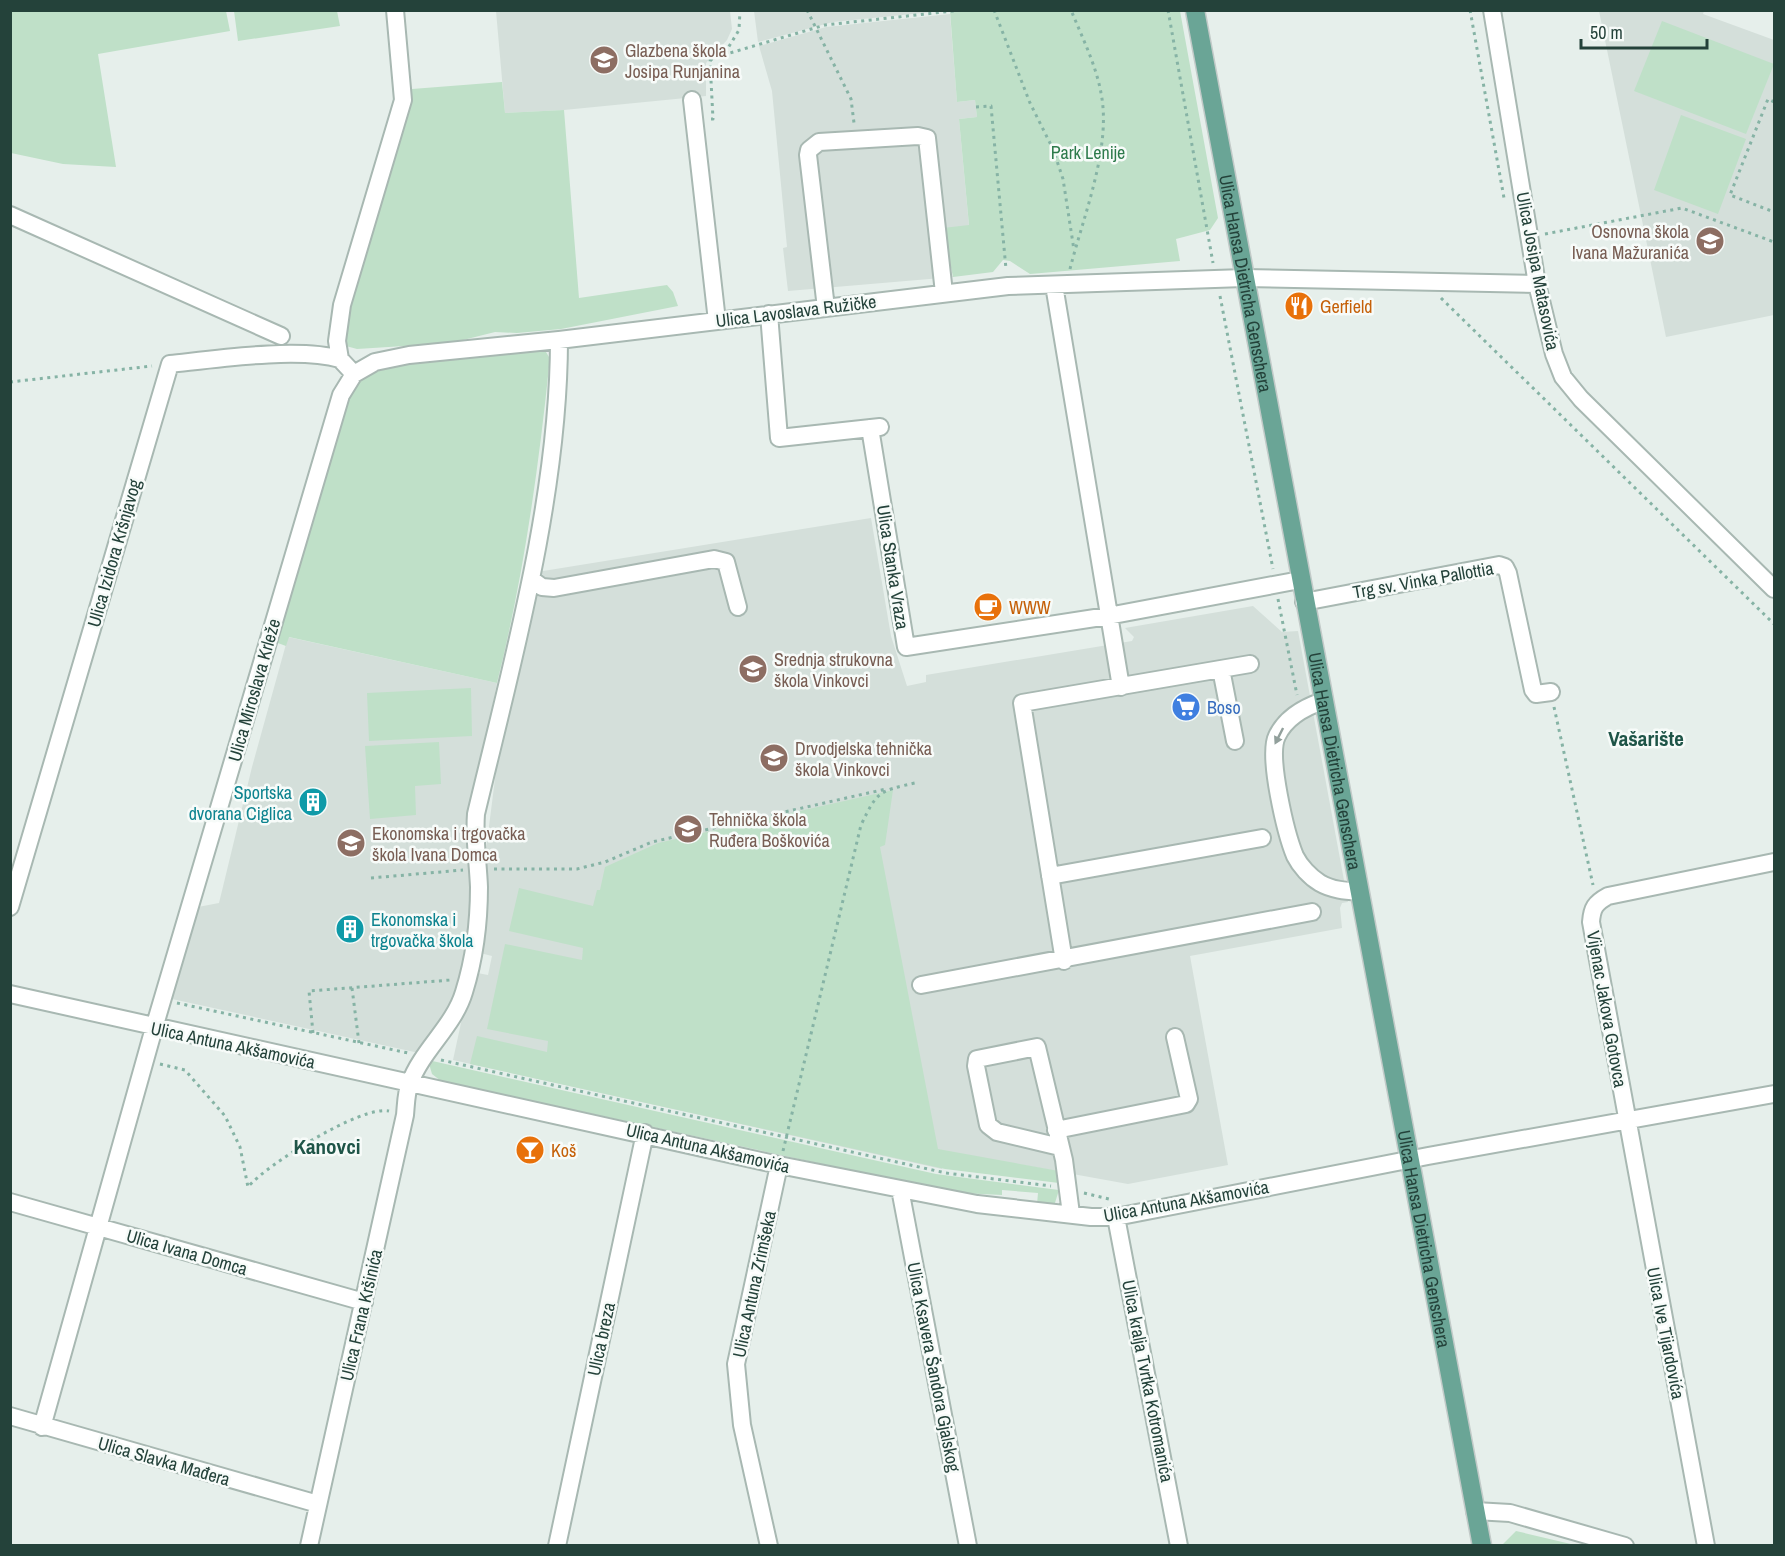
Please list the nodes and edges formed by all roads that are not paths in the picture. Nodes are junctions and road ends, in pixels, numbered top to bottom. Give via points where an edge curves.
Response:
1 (395, 10) edge
2 (1195, 10) edge
3 (1492, 10) edge
4 (692, 100) dead end
5 (10, 215) edge
6 (1244, 278) junction
7 (1537, 284) junction
8 (1060, 285) junction
9 (944, 293) junction
10 (825, 308) junction
11 (770, 314) junction
12 (717, 321) junction
13 (281, 336) dead end
14 (559, 340) junction
15 (340, 359) junction
16 (354, 374) junction
17 (531, 579) junction
18 (1300, 580) junction
19 (1774, 589) edge
20 (1304, 602) junction
21 (738, 607) dead end
22 (1108, 616) junction
23 (1250, 664) dead end
24 (1221, 669) junction
25 (1120, 687) junction
26 (1551, 692) road end
27 (1323, 701) junction
28 (1235, 741) dead end
29 (1262, 838) dead end
30 (1774, 862) edge
31 (1050, 876) junction
32 (1359, 892) junction
33 (10, 907) edge
34 (1312, 912) dead end
35 (1064, 961) junction
36 (921, 985) dead end
37 (10, 994) edge
38 (154, 1028) junction
39 (1175, 1037) dead end
40 (409, 1084) junction
41 (1774, 1094) edge
42 (1626, 1120) junction
43 (1056, 1130) junction
44 (645, 1133) junction
45 (1060, 1147) junction
46 (1410, 1160) junction
47 (779, 1165) junction
48 (900, 1189) junction
49 (10, 1203) edge
50 (1118, 1209) junction
51 (1071, 1214) junction
52 (100, 1227) junction
53 (364, 1302) junction
54 (10, 1416) edge
55 (42, 1427) junction
56 (318, 1504) junction
57 (1475, 1511) junction
58 (309, 1545) edge
59 (558, 1545) edge
60 (769, 1545) edge
61 (968, 1545) edge
62 (1179, 1545) edge
63 (1482, 1545) edge
64 (1625, 1545) edge
65 (1706, 1545) edge

1 - 15 street via 403,100 342,305 337,341
2 - 6 main road, Ulica Hansa Dietricha Genschera
3 - 7 street, Ulica Josipa Matasovića
4 - 12 street
5 - 13 street
6 - 7 street, Ulica Lavoslava Ružičke
6 - 8 street, Ulica Lavoslava Ružičke
6 - 18 main road, Ulica Hansa Dietricha Genschera
7 - 19 street, Ulica Josipa Matasovića via 1563,377
8 - 9 street, Ulica Lavoslava Ružičke
8 - 22 street
9 - 10 street, Ulica Lavoslava Ružičke
9 - 10 street via 927,138 819,142 808,155
10 - 11 street, Ulica Lavoslava Ružičke
11 - 12 street, Ulica Lavoslava Ružičke
11 - 22 street, Ulica Stanka Vraza via 779,438 875,428 906,647
12 - 14 street, Ulica Lavoslava Ružičke
14 - 16 street, Ulica Lavoslava Ružičke via 409,356 375,362
14 - 17 street via 549,463
15 - 16 street
15 - 33 street, Ulica Izidora Kršnjavog via 324,354 170,364
16 - 38 street, Ulica Miroslava Krleže via 340,395
17 - 21 street via 542,587 554,588 714,559 726,562
17 - 40 street via 476,814 476,927 468,979 457,1011
18 - 20 main road, Ulica Hansa Dietricha Genschera
18 - 22 street, Ulica Stanka Vraza
20 - 26 street, Trg sv. Vinka Pallottia via 1505,567 1533,690 1536,694
20 - 27 main road, Ulica Hansa Dietricha Genschera
22 - 25 street
23 - 24 street
24 - 25 street
24 - 28 street
25 - 31 street via 1022,704
27 - 32 main road, Ulica Hansa Dietricha Genschera
27 -> 32 street via 1303,708 1277,735 1273,763 1291,845 1305,870 1332,889
29 - 31 street
30 - 42 street, Vijenac Jakova Gotovca via 1608,896 1592,910
31 - 35 street
32 - 46 main road, Ulica Hansa Dietricha Genschera
34 - 35 street
35 - 36 street
37 - 38 street, Ulica Antuna Akšamovića
38 - 40 street, Ulica Antuna Akšamovića
38 - 52 street, Ulica Miroslava Krleže
39 - 43 street via 1189,1099 1186,1104
40 - 44 street, Ulica Antuna Akšamovića
40 - 53 street, Ulica Frana Kršinića
41 - 42 street
42 - 46 street
42 - 65 street, Ulica Ive Tijardovića
43 - 45 street
43 - 45 street via 1037,1047 977,1059 988,1125 998,1132
44 - 47 street, Ulica Antuna Akšamovića
44 - 59 street, Ulica breza
45 - 51 street
46 - 50 street, Ulica Antuna Akšamovića
46 - 57 main road, Ulica Hansa Dietricha Genschera
47 - 48 street, Ulica Antuna Akšamovića
47 - 60 street, Ulica Antuna Zrimšeka via 736,1364 742,1425
48 - 51 street, Ulica Antuna Akšamovića via 977,1204
48 - 61 street, Ulica Ksavera Šandora Gjalskog
49 - 52 street, Ulica Ivana Domca
50 - 51 street, Ulica Antuna Akšamovića
50 - 62 street, Ulica kralja Tvrtka Kotromanića
52 - 53 street, Ulica Ivana Domca
52 - 55 street, Ulica Miroslava Krleže
53 - 56 street, Ulica Frana Kršinića
54 - 55 street, Ulica Slavka Mađera
55 - 56 street, Ulica Slavka Mađera
56 - 58 street, Ulica Frana Kršinića
57 - 63 main road, Ulica Hansa Dietricha Genschera
57 - 64 street via 1510,1513

